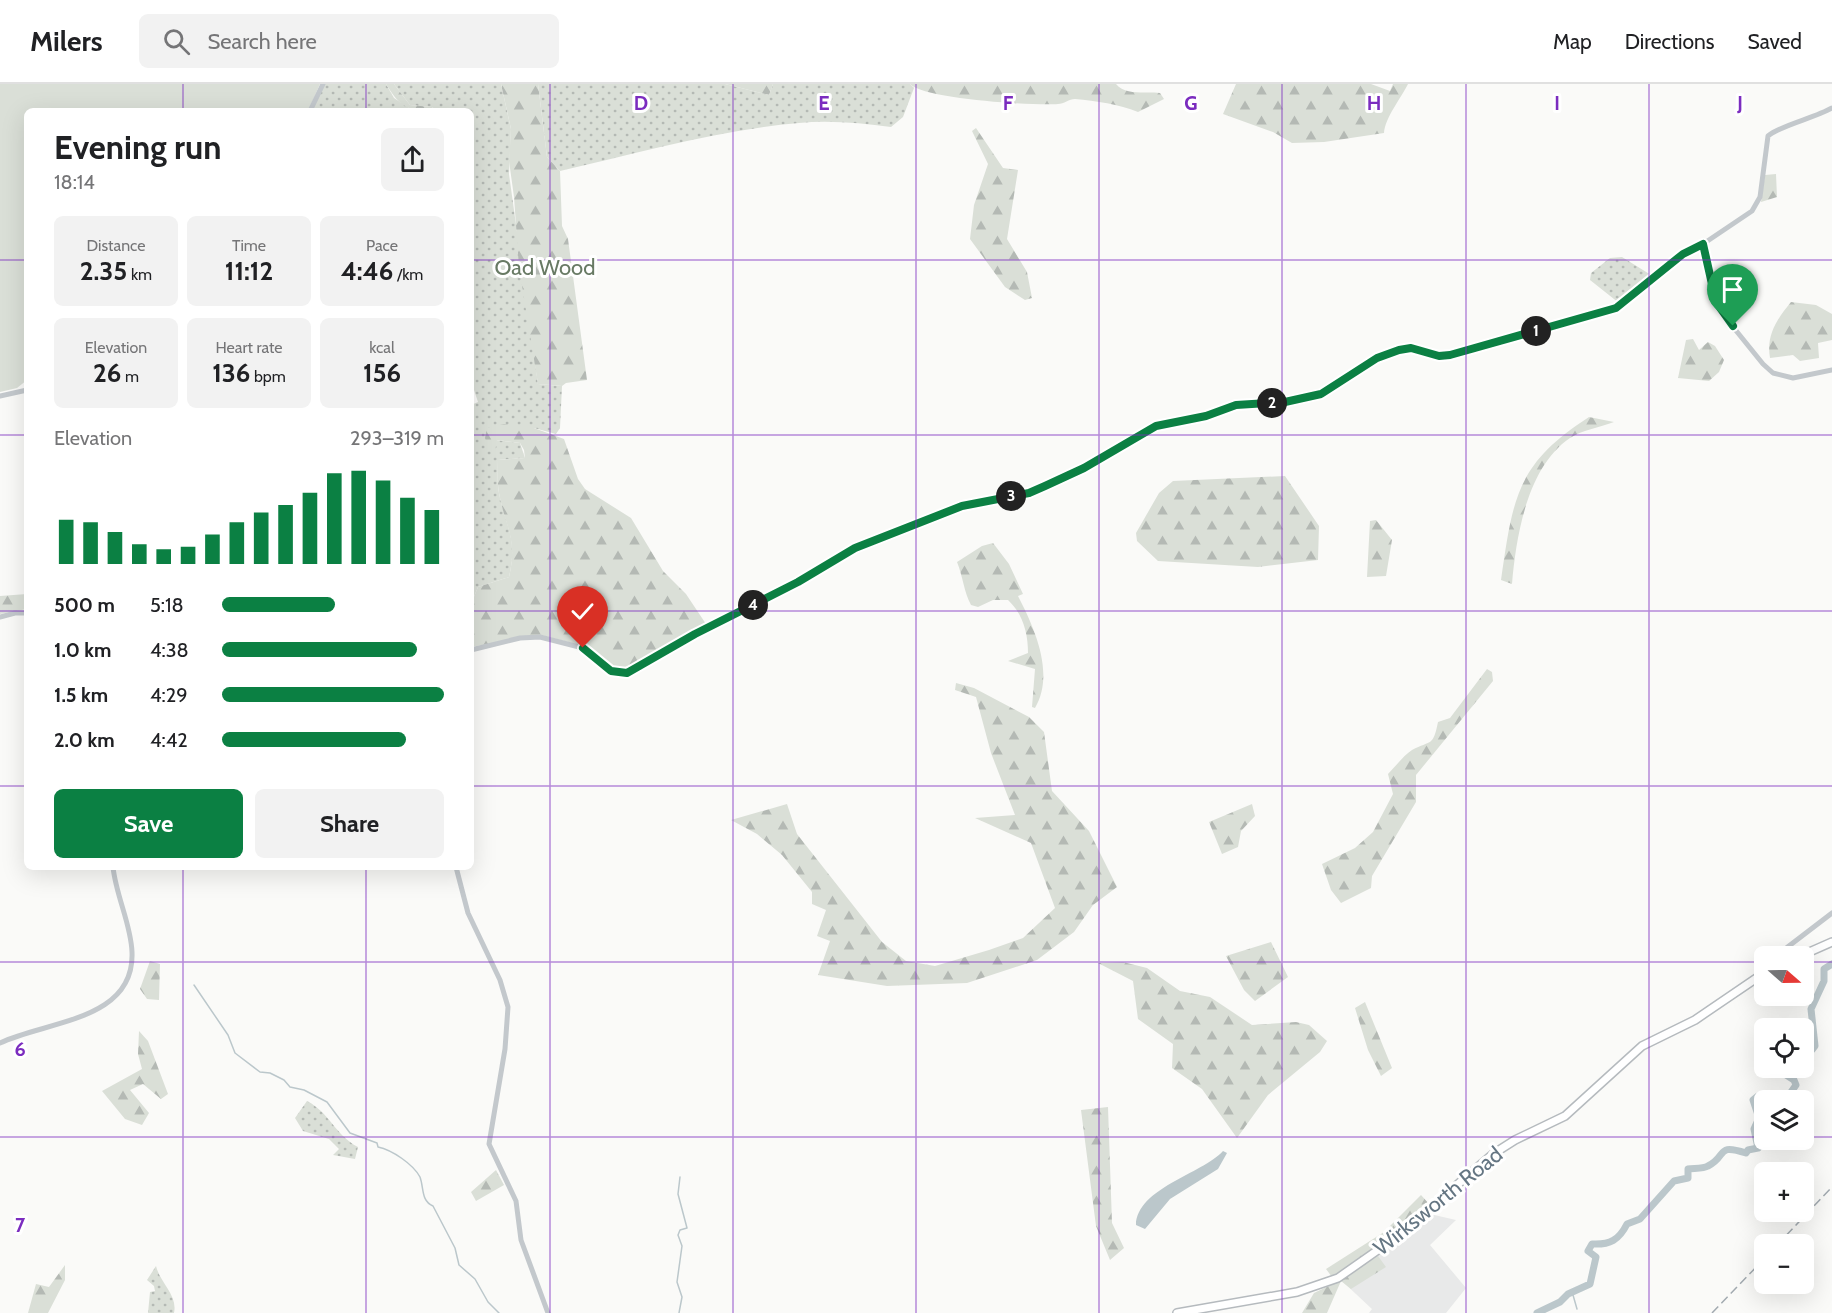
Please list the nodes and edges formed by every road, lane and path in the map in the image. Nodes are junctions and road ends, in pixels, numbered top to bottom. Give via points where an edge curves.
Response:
1 (323, 84) edge
2 (311, 108) edge
3 (1832, 108) edge
4 (1703, 244) junction
5 (1832, 370) edge
6 (24, 391) edge
7 (0, 396) edge
8 (24, 613) edge
9 (0, 617) edge
10 (474, 649) edge
11 (114, 870) edge
12 (457, 870) edge
13 (1832, 913) edge
14 (1832, 942) edge
15 (1789, 946) edge
16 (1814, 950) edge
17 (1754, 980) edge
18 (0, 1043) edge
19 (549, 1313) edge
20 (1177, 1313) edge

1 - 2 street
3 - 4 street via 1768,136 1759,202
4 - 5 street via 1721,312 1763,364 1773,373 1793,378
4 - 10 street via 1683,254 1616,308 1450,355 1411,348 1399,350 1368,363 1321,394 1285,402 1236,405 1206,416 1156,426 1037,490 962,506 855,548 627,673 611,671 583,648 540,637
6 - 7 street
8 - 9 street
11 - 18 street via 132,951 125,988 118,997 92,1012
12 - 19 street via 468,913 500,980 508,1007 489,1144 516,1201 521,1240
13 - 15 street
14 - 16 main road
17 - 20 main road, Wirksworth Road via 1695,1020 1642,1046 1565,1116 1493,1154 1395,1238 1338,1278 1297,1292

